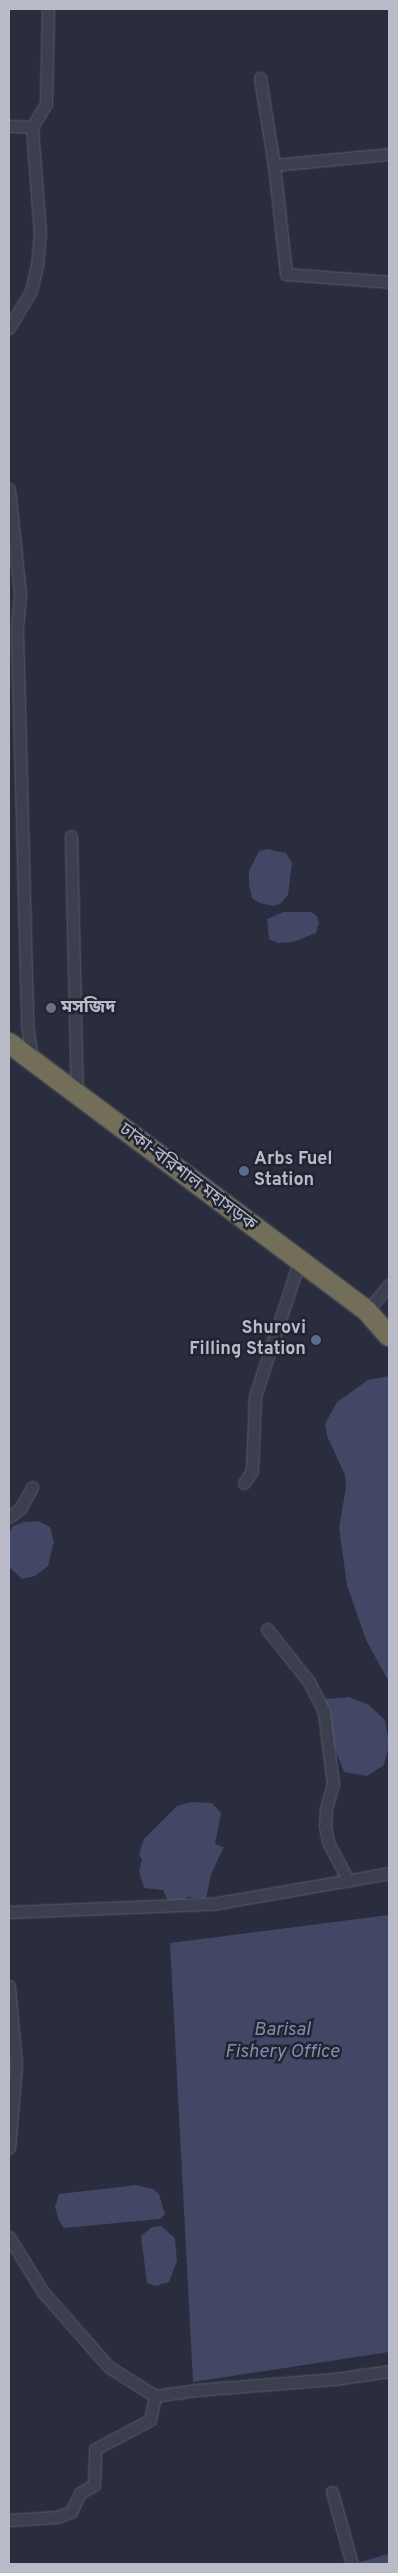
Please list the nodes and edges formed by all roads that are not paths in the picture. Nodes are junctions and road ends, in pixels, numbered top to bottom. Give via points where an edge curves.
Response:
1 (48, 9) edge
2 (260, 78) dead end
3 (9, 126) edge
4 (32, 127) junction
5 (389, 154) edge
6 (274, 165) junction
7 (389, 282) edge
8 (9, 328) edge
9 (9, 489) edge
10 (9, 779) edge
11 (21, 779) junction
12 (71, 836) dead end
13 (9, 1043) edge
14 (32, 1061) junction
15 (77, 1096) junction
16 (299, 1262) junction
17 (389, 1285) edge
18 (367, 1311) junction
19 (389, 1314) edge
20 (389, 1336) edge
21 (244, 1483) dead end
22 (32, 1487) dead end
23 (9, 1517) edge
24 (268, 1629) dead end
25 (389, 1873) edge
26 (348, 1880) junction
27 (9, 1912) edge
28 (9, 1986) edge
29 (9, 2148) edge
30 (9, 2237) edge
31 (389, 2371) edge
32 (154, 2396) junction
33 (332, 2492) dead end
34 (9, 2520) edge
35 (352, 2564) edge

1 - 4 street via 46,104
2 - 6 street
3 - 4 street
4 - 8 street via 40,234 37,266 31,291
5 - 6 street
6 - 7 street via 286,274
9 - 11 street via 20,594 17,631
10 - 11 street
11 - 14 street via 27,1024
12 - 15 street
13 - 14 highway, ঢাকা-বরিশাল মহাসড়ক
14 - 15 highway, ঢাকা-বরিশাল মহাসড়ক
15 - 16 highway, ঢাকা-বরিশাল মহাসড়ক
16 - 18 highway, ঢাকা-বরিশাল মহাসড়ক
16 - 21 street via 255,1396 252,1471
17 - 18 street
18 - 19 highway, ঢাকা-বরিশাল মহাসড়ক
18 - 20 highway, ঢাকা-বরিশাল মহাসড়ক
22 - 23 street via 20,1509
24 - 26 street via 309,1682 324,1712 333,1784 325,1826 328,1842
25 - 26 street
26 - 27 street via 212,1904
28 - 29 street via 16,2065
30 - 32 street via 42,2292 109,2367
31 - 32 street
32 - 34 street via 150,2420 94,2450 94,2484 80,2493 71,2512 57,2517
33 - 35 street

